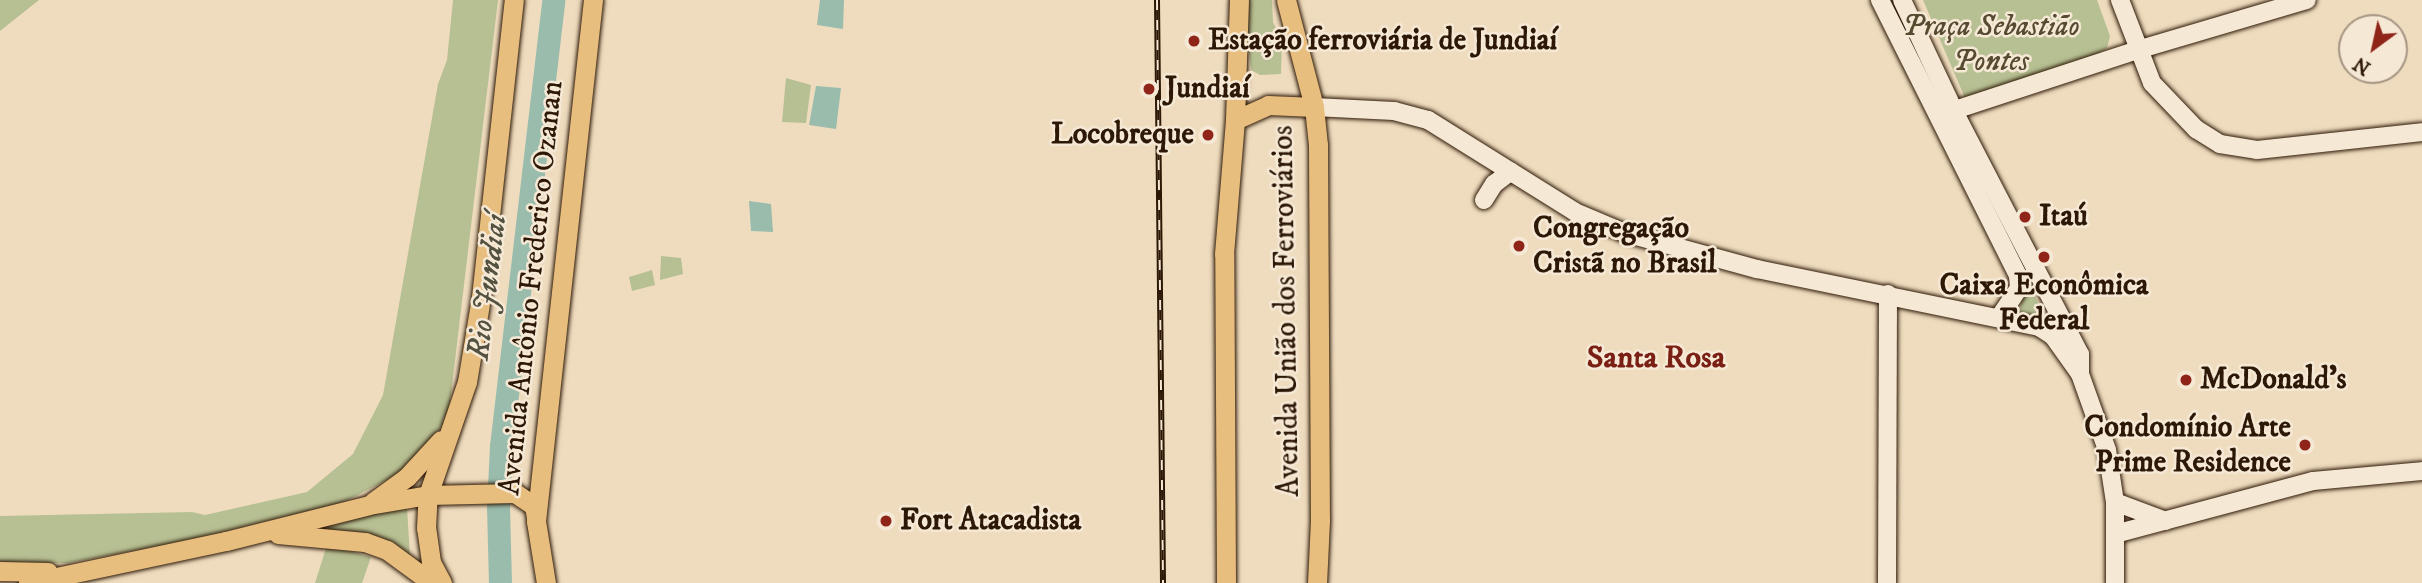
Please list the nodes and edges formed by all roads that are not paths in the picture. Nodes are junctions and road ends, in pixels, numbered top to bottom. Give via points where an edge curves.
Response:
1 (514, 0) edge
2 (593, 0) edge
3 (1239, 0) edge
4 (1286, 0) edge
5 (1880, 0) edge
6 (1902, 0) edge
7 (2120, 0) edge
8 (2307, 0) edge
9 (2137, 50) junction
10 (1906, 54) junction
11 (1314, 107) junction
12 (1955, 110) junction
13 (1235, 120) junction
14 (2422, 132) edge
15 (1511, 171) junction
16 (1484, 200) dead end
17 (1888, 294) junction
18 (1951, 308) junction
19 (1886, 315) junction
20 (1999, 318) junction
21 (2080, 374) junction
22 (453, 422) junction
23 (2422, 471) edge
24 (438, 495) junction
25 (2115, 502) junction
26 (369, 505) junction
27 (536, 521) junction
28 (2166, 521) junction
29 (260, 533) junction
30 (2115, 534) junction
31 (0, 571) edge
32 (73, 572) junction
33 (1223, 578) edge
34 (29, 583) edge
35 (432, 583) edge
36 (442, 583) edge
37 (546, 583) edge
38 (1317, 583) edge
39 (1887, 583) edge
40 (2115, 583) edge

1 - 22 main road via 481,297 467,382
2 - 27 main road, Avenida Antônio Frederico Ozanan
3 - 13 main road, Avenida União dos Ferroviários
4 - 11 main road, Avenida União dos Ferroviários
5 - 10 main road
6 - 12 main road
7 - 9 main road
8 - 9 main road
9 - 12 main road
9 - 14 main road via 2152,83 2172,107 2220,144 2257,150
10 - 12 main road via 1938,100
10 - 20 main road via 2018,276 2019,288
11 - 13 main road via 1268,105
11 - 15 main road via 1394,111 1428,120
11 - 38 main road, Avenida União dos Ferroviários via 1319,261
12 - 21 main road via 2081,354
13 - 33 main road, Avenida União dos Ferroviários via 1224,254
15 - 16 main road via 1494,184
15 - 17 main road via 1575,212 1625,233 1756,270
17 - 18 main road
17 - 19 main road
18 - 19 main road via 1902,304
18 - 20 main road
19 - 39 main road
20 - 21 main road via 2039,327 2053,336
21 - 25 main road via 2107,450
22 - 24 main road
22 - 26 main road via 435,450
23 - 28 main road via 2285,486
24 - 26 main road
24 - 27 main road via 516,493 534,506
24 - 36 main road via 426,528 432,562
25 - 28 main road
25 - 30 main road
26 - 29 main road
27 - 37 main road, Avenida Antônio Frederico Ozanan
28 - 30 main road
29 - 32 main road
29 - 35 main road via 365,542 387,550
30 - 40 main road
31 - 32 main road
32 - 34 main road

